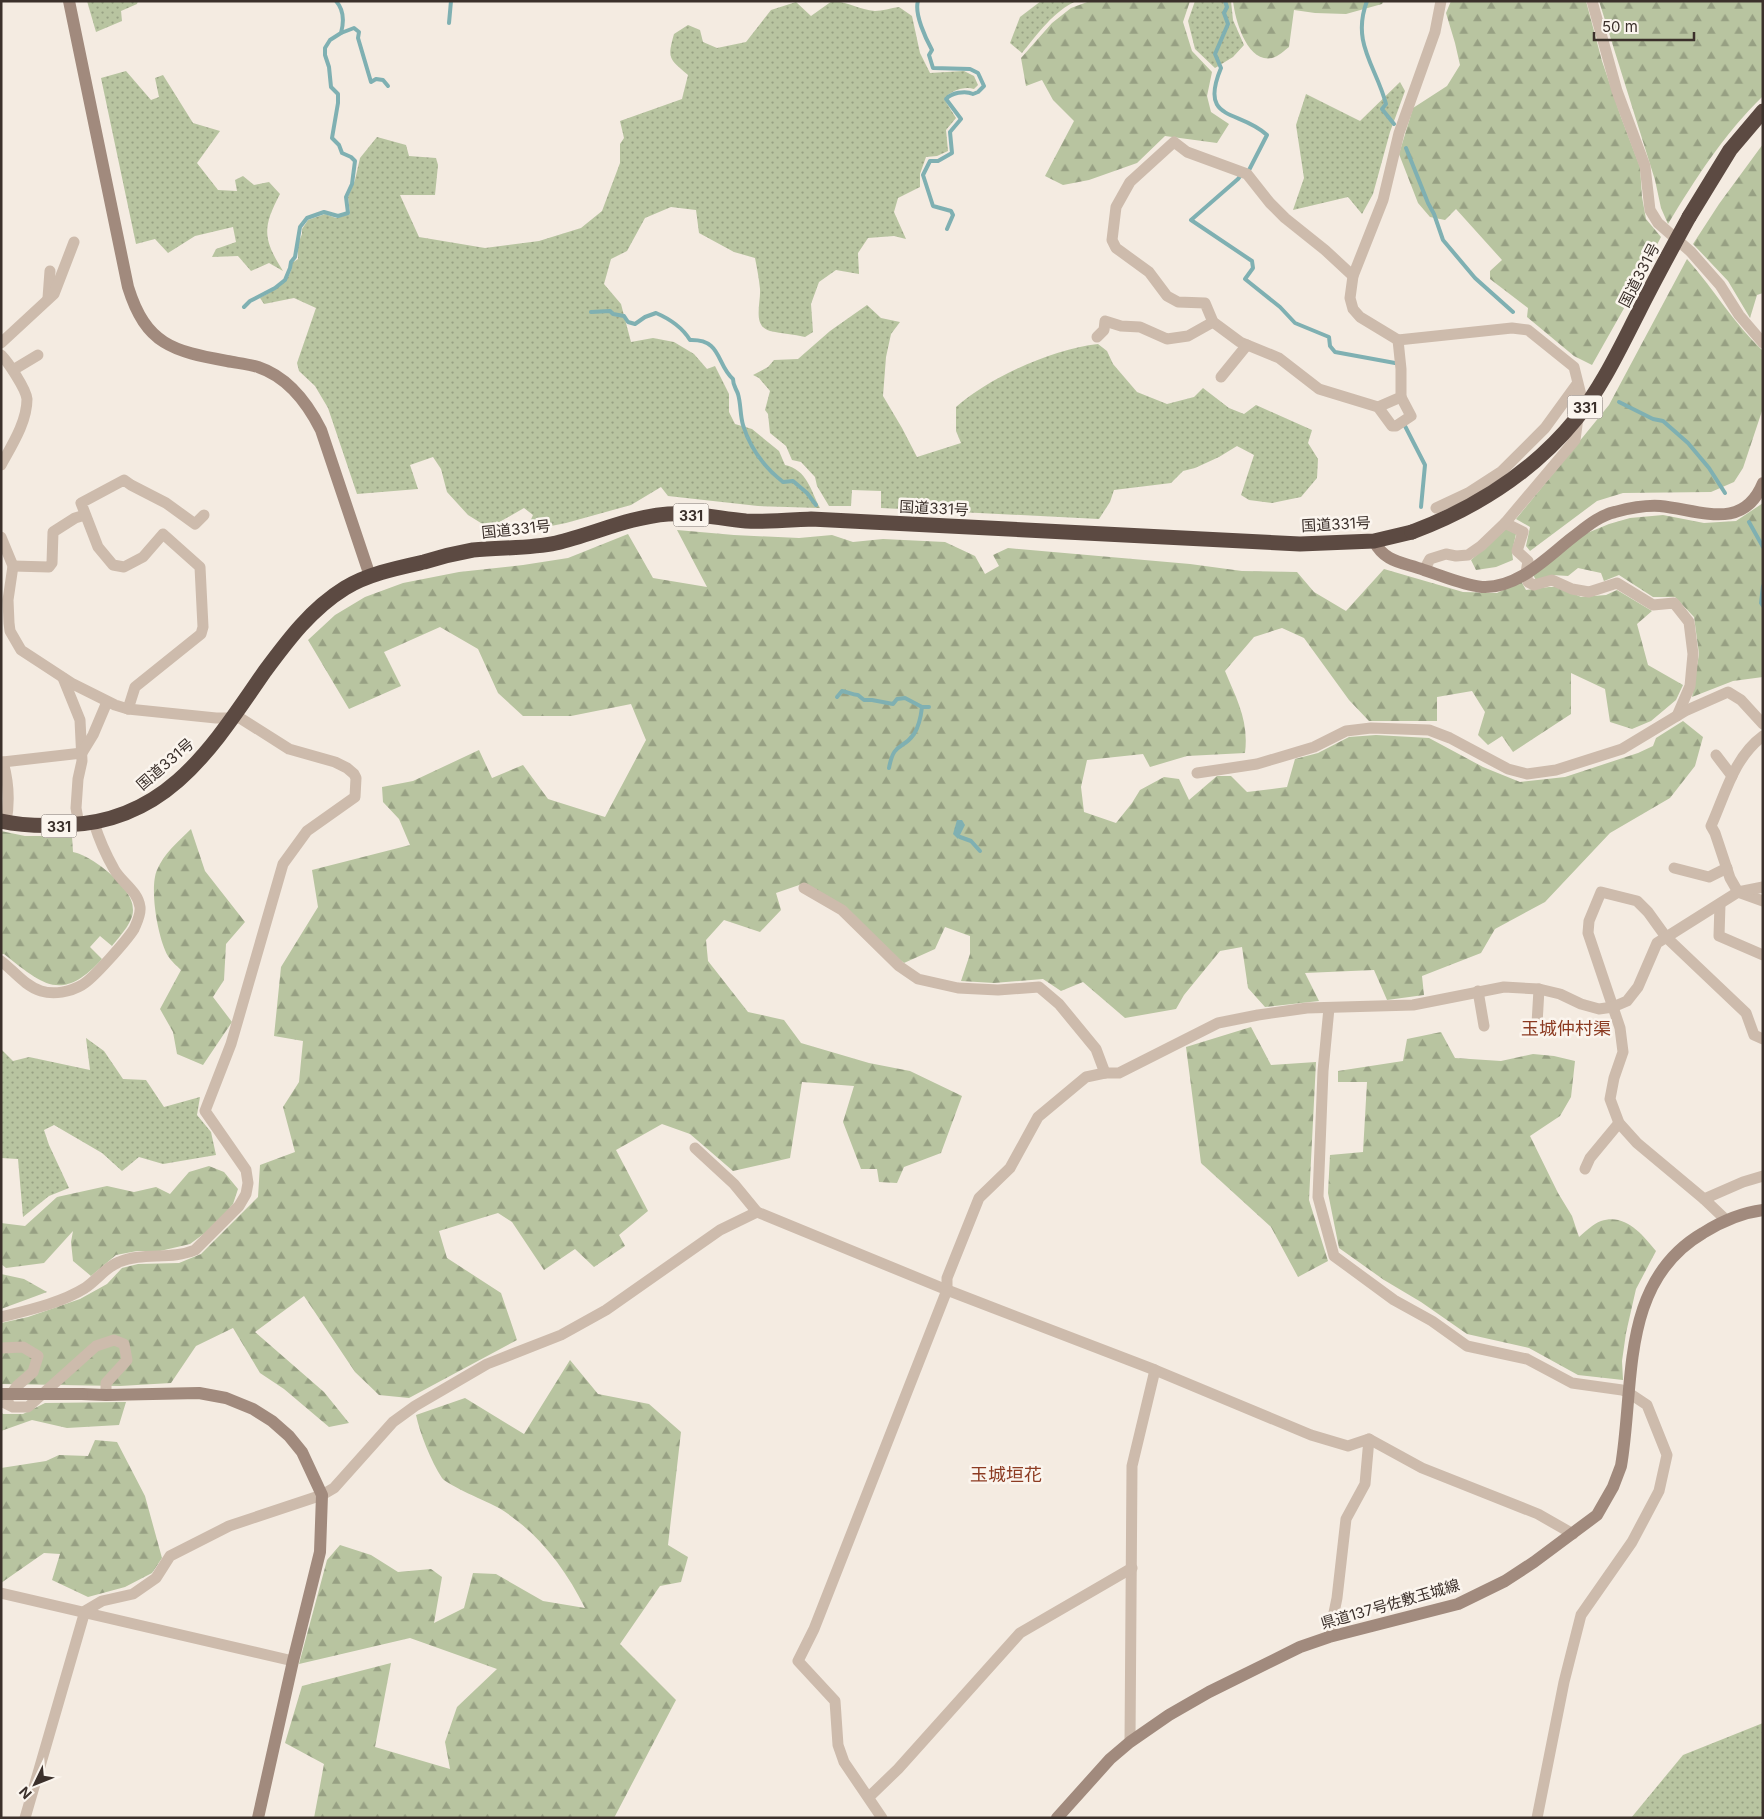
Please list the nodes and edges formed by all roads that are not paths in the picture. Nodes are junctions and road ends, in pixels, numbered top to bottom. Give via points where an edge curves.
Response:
1 (69, 1) edge
2 (1441, 1) edge
3 (1592, 1) edge
4 (1763, 111) edge
5 (74, 242) dead end
6 (50, 271) dead end
7 (1353, 276) junction
8 (48, 299) junction
9 (1213, 322) junction
10 (1097, 337) dead end
11 (1398, 340) junction
12 (1, 343) edge
13 (1763, 343) edge
14 (1247, 345) junction
15 (1, 355) edge
16 (38, 355) dead end
17 (12, 370) junction
18 (1221, 377) dead end
19 (1577, 384) junction
20 (1401, 397) junction
21 (1378, 407) junction
22 (1, 465) edge
23 (1763, 483) edge
24 (1436, 508) dead end
25 (85, 515) junction
26 (204, 516) dead end
27 (1505, 523) junction
28 (1, 537) edge
29 (1374, 541) junction
30 (13, 566) junction
31 (1424, 570) junction
32 (1526, 573) junction
33 (370, 576) junction
34 (5, 622) edge
35 (63, 678) junction
36 (107, 702) junction
37 (128, 710) junction
38 (1677, 716) junction
39 (232, 718) junction
40 (1763, 724) edge
41 (1763, 736) edge
42 (82, 753) junction
43 (1716, 755) dead end
44 (2, 762) edge
45 (1197, 773) dead end
46 (1732, 776) junction
47 (4, 821) edge
48 (87, 824) junction
49 (1674, 868) dead end
50 (1727, 868) junction
51 (1763, 886) edge
52 (804, 888) dead end
53 (1738, 892) junction
54 (1763, 901) edge
55 (1720, 904) junction
56 (1666, 937) junction
57 (1763, 955) edge
58 (1, 961) edge
59 (1539, 989) junction
60 (1478, 991) junction
61 (1613, 1007) junction
62 (1330, 1008) junction
63 (1537, 1024) dead end
64 (1484, 1026) dead end
65 (1763, 1039) edge
66 (1105, 1073) junction
67 (1619, 1123) junction
68 (695, 1148) dead end
69 (1585, 1169) dead end
70 (1763, 1176) edge
71 (1704, 1199) junction
72 (1763, 1210) edge
73 (756, 1212) junction
74 (1725, 1219) junction
75 (947, 1290) junction
76 (1, 1317) edge
77 (1, 1348) edge
78 (1155, 1370) junction
79 (1628, 1393) junction
80 (1, 1394) edge
81 (106, 1395) junction
82 (1369, 1439) junction
83 (322, 1495) junction
84 (1573, 1534) junction
85 (1132, 1568) junction
86 (1, 1593) edge
87 (85, 1611) junction
88 (1330, 1637) junction
89 (293, 1660) junction
90 (1130, 1742) junction
91 (869, 1797) junction
92 (26, 1818) edge
93 (258, 1818) edge
94 (882, 1818) edge
95 (1057, 1818) edge
96 (1537, 1818) edge

1 - 33 main road via 134,306 162,342 198,356 258,367 297,391 322,430
2 - 7 street via 1435,32 1399,133 1383,200
3 - 13 street via 1617,91 1644,166 1650,210 1658,223 1692,252
4 - 29 highway, 国道331号 / 331, bridge via 1730,150 1689,217 1614,361 1576,419 1531,466 1509,483 1462,511 1412,532
5 - 8 street via 54,294
6 - 8 street
7 - 9 street via 1285,218 1247,174 1188,152 1174,142 1130,182 1116,208 1112,240 1116,248 1149,272 1167,296 1178,302 1205,303
7 - 11 street via 1350,298 1353,309 1371,325
8 - 12 street
9 - 10 street via 1188,336 1167,339 1140,327 1105,321 1104,330
9 - 14 street
11 - 19 street via 1512,328 1528,330 1574,366
11 - 20 street
14 - 18 street
14 - 21 street via 1279,358 1319,389
15 - 17 street
16 - 17 street
17 - 22 street via 27,398 22,425
19 - 24 street via 1545,428 1502,471 1468,493
19 - 27 street via 1581,395 1575,440
20 - 21 street
20 - 21 street via 1411,416 1396,426 1392,426
23 - 32 main road via 1759,493 1745,508 1724,515 1659,506 1612,512 1591,523
25 - 26 street via 82,503 124,480 166,503 195,524
25 - 30 street via 53,532 52,563 49,567
25 - 37 street via 98,547 113,564 124,567 143,557 163,534 200,566 201,634 135,687
27 - 31 street via 1468,555 1446,554 1430,559
27 - 32 street via 1523,532 1517,551 1528,561
28 - 30 street
29 - 31 main road via 1384,556
29 - 33 highway, 国道331号 / 331 via 1300,544 811,519 760,522 670,514 634,519 559,542 465,552
30 - 34 street
31 - 32 main road via 1483,587
32 - 38 street via 1528,582 1534,585 1552,580 1589,592 1617,583 1653,605 1674,604 1689,622 1693,654 1690,686
33 - 39 highway, 国道331号 / 331 via 345,588 302,623
34 - 35 street via 22,650
35 - 36 street
35 - 42 street via 80,720
36 - 37 street
36 - 42 street
37 - 39 street
38 - 40 street via 1728,692 1741,700
38 - 45 street via 1622,749 1556,770 1527,774 1508,770 1429,730 1371,728 1346,731 1314,747 1257,764
39 - 48 highway, 国道331号 / 331 via 216,742 160,795 117,817
39 - 76 street via 240,718 289,748 335,762 356,778 355,797 307,831 283,864 231,1044 205,1111 246,1170 246,1194 239,1206 195,1250 124,1260 86,1287 62,1299
41 - 46 street via 1754,743
42 - 44 street
42 - 48 street via 76,808
43 - 46 street
44 - 47 street via 10,800
46 - 50 street via 1711,826
47 - 48 highway, 国道331号 / 331 via 46,826
48 - 58 street via 97,833 115,870 140,906 133,930 91,978 70,991 41,991
49 - 50 street via 1708,876
50 - 53 street
51 - 53 street
52 - 66 street via 842,910 899,966 918,979 958,988 1038,987 1059,1004 1096,1049
53 - 54 street
53 - 55 street
55 - 56 street
55 - 57 street via 1719,936
56 - 61 street via 1657,944 1638,987 1627,1001
56 - 61 street via 1637,900 1601,892 1589,921 1588,933
56 - 65 street via 1746,1013 1754,1035
59 - 60 street via 1504,987
59 - 61 street via 1599,1009
59 - 63 street
60 - 62 street via 1413,1005
60 - 64 street
61 - 67 street via 1623,1052 1610,1099
62 - 66 street via 1307,1008 1218,1023 1119,1073
62 - 79 street via 1323,1071 1318,1197 1334,1256 1394,1300 1467,1346 1527,1359 1572,1383
66 - 75 street via 1086,1077 1038,1117 1010,1168 979,1198 947,1278
67 - 69 street via 1590,1158
67 - 71 street via 1636,1143
68 - 73 street via 734,1184
70 - 71 street
71 - 74 street
72 - 74 main road, 県道137号佐敷玉城線
73 - 75 street
73 - 83 street via 720,1230 606,1310 561,1336 487,1364 415,1406 393,1422 334,1488
74 - 79 main road, 県道137号佐敷玉城線 via 1675,1253 1645,1300 1636,1328
75 - 78 street
75 - 91 street via 798,1661 835,1701 838,1745 844,1762
77 - 81 street via 23,1348 38,1356 33,1372 4,1403 28,1407 96,1346 114,1340 124,1344 127,1360 106,1383
78 - 82 street via 1311,1435 1348,1446
78 - 85 street via 1132,1466
79 - 84 main road, 県道137号佐敷玉城線 via 1624,1450 1613,1487 1597,1515
79 - 96 street via 1647,1405 1667,1455 1659,1491 1632,1542 1581,1615
80 - 81 main road, bridge
81 - 83 main road via 199,1393 226,1398 253,1409 272,1420 302,1452
82 - 84 street via 1422,1468 1538,1514
82 - 88 street via 1365,1484 1346,1518
83 - 87 street via 229,1526 170,1556 156,1578 133,1594 102,1601
83 - 89 main road via 320,1552
84 - 88 main road, 県道137号佐敷玉城線 via 1505,1581 1458,1604
85 - 90 street
85 - 91 street via 1020,1633
86 - 87 street
87 - 89 street
87 - 92 street
88 - 90 main road, 県道137号佐敷玉城線 via 1300,1647 1209,1692
89 - 93 main road
90 - 95 main road, 県道137号佐敷玉城線 via 1110,1759
91 - 94 street

